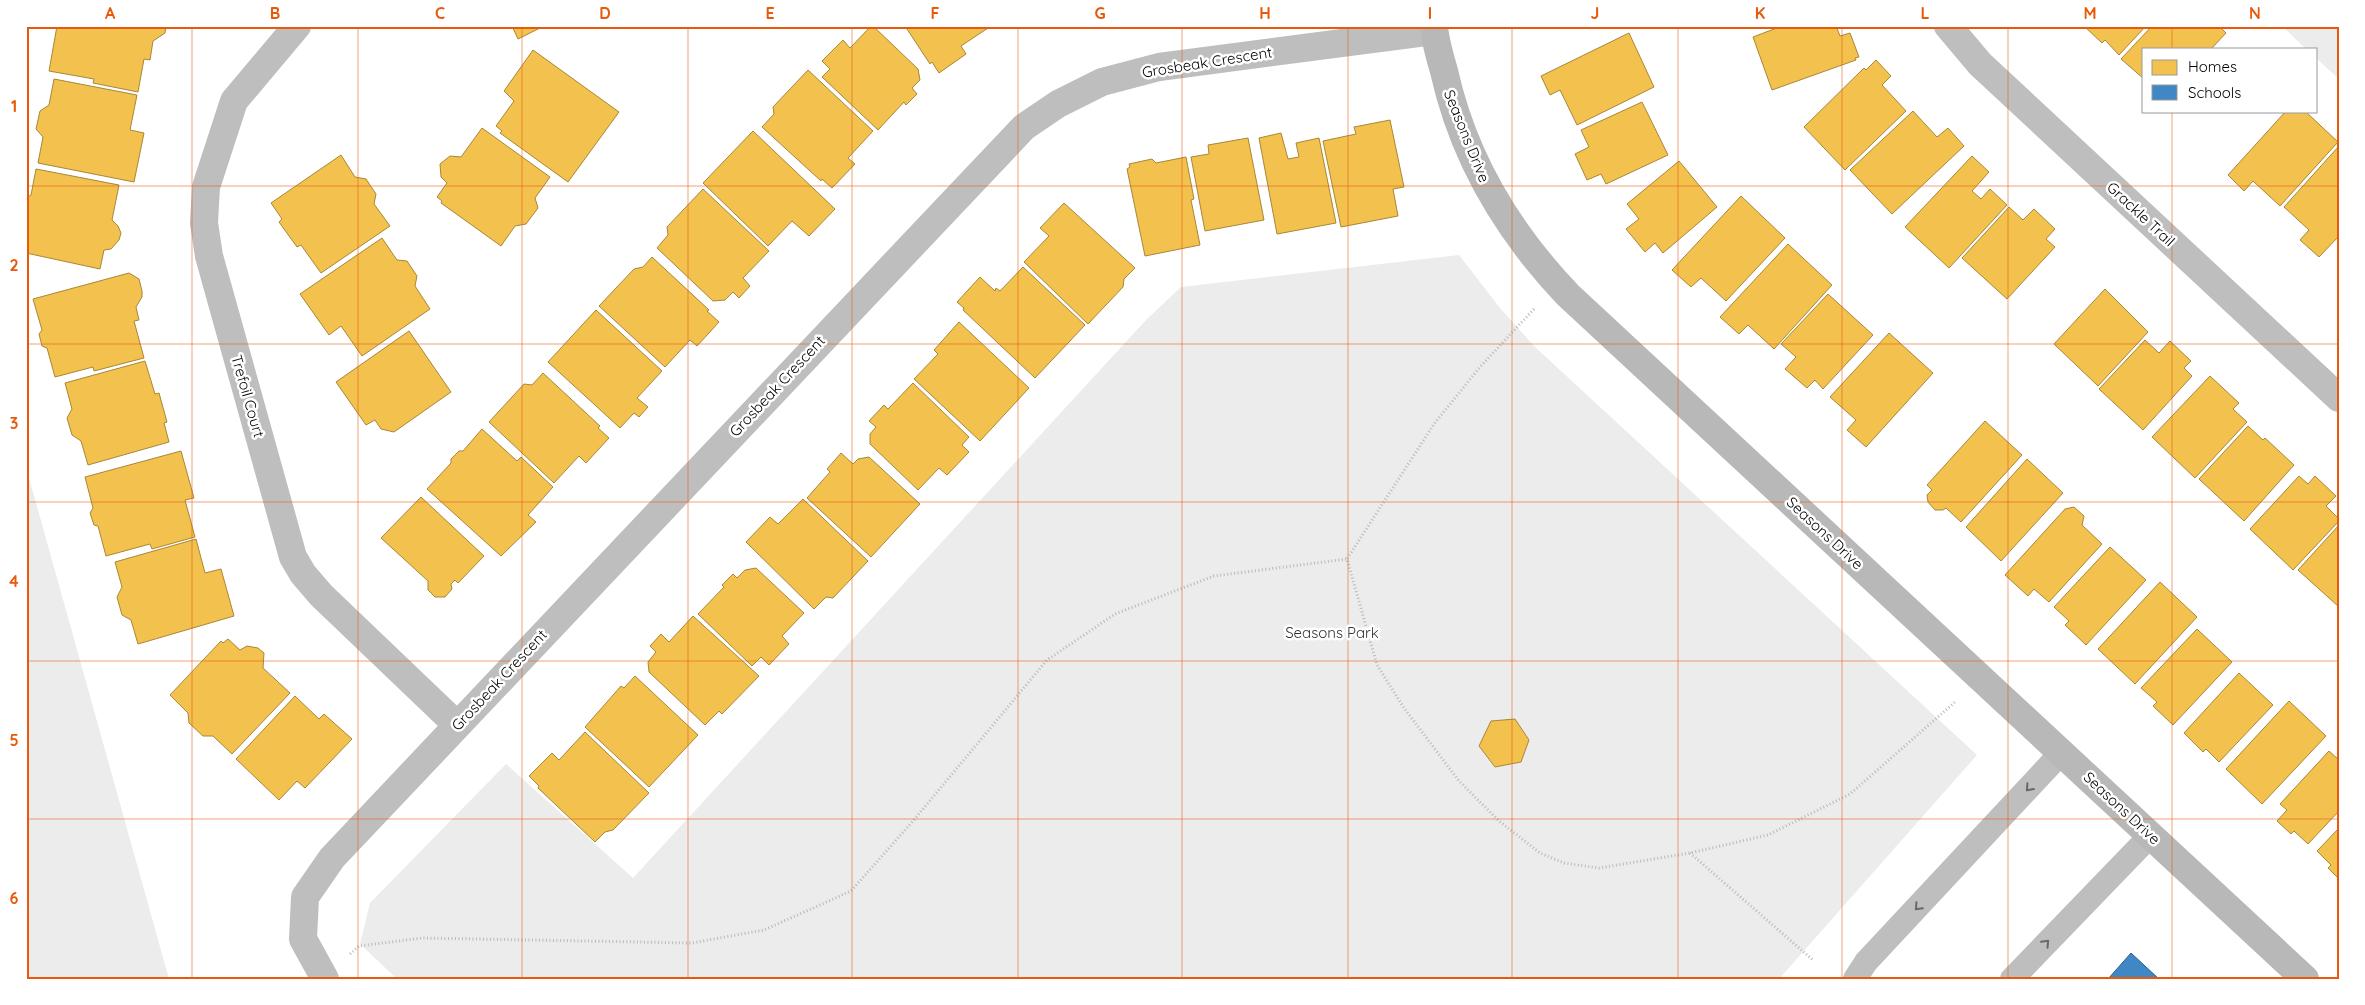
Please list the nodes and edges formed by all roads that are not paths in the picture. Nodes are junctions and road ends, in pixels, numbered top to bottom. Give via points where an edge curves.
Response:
1 (298, 26) edge
2 (1948, 26) edge
3 (1434, 29) edge
4 (2339, 398) edge
5 (457, 725) junction
6 (2062, 752) junction
7 (2152, 835) junction
8 (324, 978) edge
9 (1856, 979) edge
10 (2012, 979) edge
11 (2305, 979) edge

1 - 5 street, Trefoil Court via 234,101 206,187 204,223 209,256 294,557 303,574 321,595
2 - 4 street, Grackle Trail via 1980,64
3 - 5 street, Grosbeak Crescent via 1159,67 1102,82 1058,104 1024,127
3 - 6 street, Seasons Drive via 1447,86 1484,183 1538,262
5 - 8 street, Grosbeak Crescent via 332,858 305,896 303,939
6 - 7 street, Seasons Drive
6 -> 9 lane via 1866,962
10 -> 7 lane
7 - 11 street, Seasons Drive

